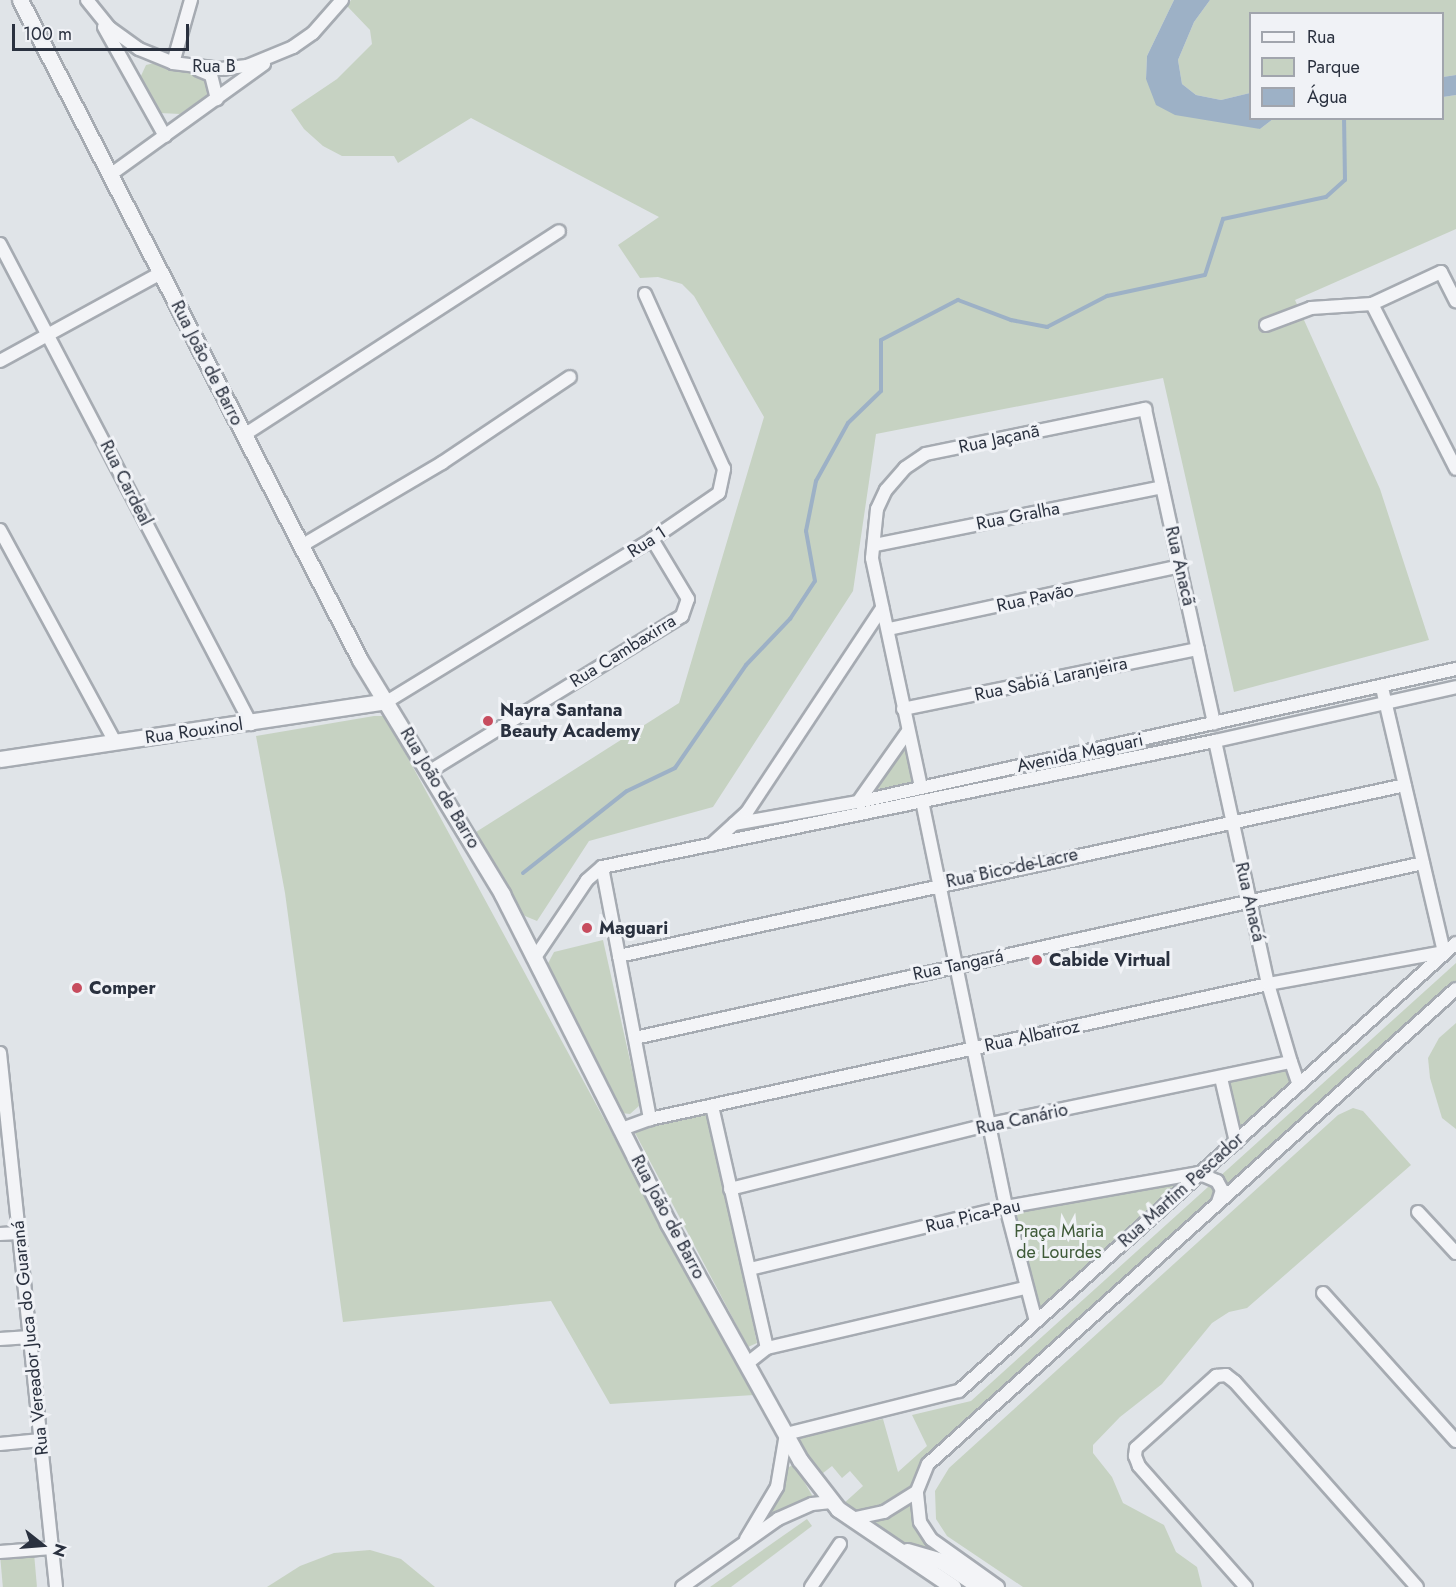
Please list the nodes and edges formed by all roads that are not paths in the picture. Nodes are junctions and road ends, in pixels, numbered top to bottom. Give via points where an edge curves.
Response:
1 (20, 0) edge
2 (87, 0) edge
3 (191, 0) edge
4 (342, 0) edge
5 (98, 15) junction
6 (156, 57) junction
7 (272, 58) junction
8 (173, 63) junction
9 (195, 68) junction
10 (132, 74) junction
11 (217, 99) junction
12 (165, 136) junction
13 (110, 175) junction
14 (559, 231) dead end
15 (0, 244) edge
16 (160, 273) junction
17 (645, 294) dead end
18 (1456, 301) edge
19 (1372, 304) junction
20 (1266, 325) dead end
21 (49, 334) junction
22 (0, 361) edge
23 (570, 377) dead end
24 (1145, 409) joint
25 (244, 435) junction
26 (1456, 469) edge
27 (1162, 487) junction
28 (0, 530) edge
29 (652, 539) junction
30 (875, 545) junction
31 (301, 546) junction
32 (1181, 566) junction
33 (882, 608) junction
34 (889, 629) junction
35 (1198, 649) junction
36 (1456, 671) edge
37 (1456, 679) edge
38 (1382, 687) junction
39 (1456, 687) edge
40 (388, 701) junction
41 (1385, 703) junction
42 (903, 709) junction
43 (251, 724) junction
44 (1214, 724) junction
45 (908, 731) junction
46 (1215, 741) junction
47 (116, 742) junction
48 (0, 759) edge
49 (430, 771) junction
50 (1405, 784) junction
51 (921, 787) junction
52 (922, 801) junction
53 (858, 802) junction
54 (749, 816) junction
55 (1232, 822) junction
56 (734, 824) junction
57 (751, 838) junction
58 (734, 841) junction
59 (711, 846) junction
60 (1423, 863) junction
61 (602, 867) junction
62 (940, 884) junction
63 (1250, 903) junction
64 (1456, 943) edge
65 (1444, 952) junction
66 (619, 956) junction
67 (534, 959) junction
68 (956, 965) junction
69 (1268, 984) junction
70 (1456, 989) edge
71 (634, 1038) junction
72 (974, 1048) junction
73 (0, 1053) edge
74 (1291, 1062) junction
75 (1221, 1078) junction
76 (1299, 1085) junction
77 (712, 1106) junction
78 (650, 1119) junction
79 (991, 1125) junction
80 (4, 1127) edge
81 (622, 1129) junction
82 (1236, 1142) junction
83 (1198, 1173) junction
84 (730, 1189) junction
85 (1215, 1206) junction
86 (1006, 1207) junction
87 (1418, 1212) dead end
88 (19, 1233) junction
89 (0, 1234) edge
90 (1456, 1253) edge
91 (750, 1269) junction
92 (1024, 1288) junction
93 (1323, 1293) dead end
94 (1036, 1321) junction
95 (30, 1337) junction
96 (0, 1339) edge
97 (766, 1348) junction
98 (749, 1362) junction
99 (786, 1434) junction
100 (41, 1440) junction
101 (1456, 1441) edge
102 (0, 1444) edge
103 (800, 1460) junction
104 (782, 1471) junction
105 (820, 1489) junction
106 (917, 1491) junction
107 (831, 1502) junction
108 (812, 1504) junction
109 (851, 1519) junction
110 (746, 1539) junction
111 (840, 1544) dead end
112 (52, 1548) junction
113 (895, 1548) junction
114 (0, 1552) edge
115 (56, 1587) edge
116 (682, 1587) edge
117 (811, 1587) edge
118 (954, 1587) edge
119 (980, 1587) edge
120 (998, 1587) edge
121 (1246, 1587) edge
122 (1417, 1587) edge

1 - 13 street, Rua João de Barro
2 - 5 street, Rua B
3 - 8 street
4 - 7 street, Rua B via 313,33
5 - 6 street, Rua B via 124,40
5 - 10 street
6 - 8 street, Rua B
6 - 10 street via 148,56
7 - 9 street, Rua B via 229,68
7 - 11 street
8 - 9 street, Rua B
9 - 11 street via 211,75
10 - 12 street
11 - 12 street
12 - 13 street
13 - 16 street, Rua João de Barro
14 - 25 street
15 - 21 street, Rua Cardeal
16 - 21 street
16 - 25 street, Rua João de Barro
17 - 29 street, Rua 1 via 724,469 719,493
18 - 19 street via 1441,272
19 - 20 street via 1311,308
19 - 26 street
21 - 22 street
21 - 43 street, Rua Cardeal
23 - 31 street via 442,463
24 - 27 street, Rua Anacã
24 - 30 street, Rua Jaçanã via 926,454 905,468 886,490 877,509
25 - 31 street, Rua João de Barro
27 - 30 street, Rua Gralha
27 - 32 street, Rua Anacã
28 - 47 street
29 - 40 street, Rua 1
29 - 49 street, Rua Cambaxirra via 688,599 682,616
30 - 33 street via 872,558
31 - 40 street, Rua João de Barro via 360,660
32 - 34 street, Rua Pavão
32 - 35 street, Rua Anacã
33 - 34 street
33 - 54 street
34 - 42 street
35 - 42 street, Rua Sabiá Laranjeira
35 - 44 street, Rua Anacã
36 - 37 street
36 - 38 street, Avenida Maguari
38 - 41 street
38 - 44 street, Avenida Maguari
39 - 41 street, Avenida Maguari
40 - 43 street, Rua Rouxinol
40 - 49 street, Rua João de Barro
41 - 46 street, Avenida Maguari
41 - 50 street
42 - 45 street
43 - 47 street, Rua Rouxinol
44 - 51 street, Avenida Maguari
45 - 51 street
45 - 53 street
46 - 52 street, Avenida Maguari
46 - 55 street, Rua Anacá
47 - 48 street, Rua Rouxinol
49 - 67 street, Rua João de Barro via 502,894
50 - 55 street, Rua Bico-de-Lacre
50 - 60 street
51 - 53 street, Avenida Maguari
52 - 57 street, Avenida Maguari
52 - 62 street
53 - 54 street, Avenida Maguari
54 - 56 street
54 - 57 street
55 - 62 street, Rua Bico-de-Lacre
55 - 63 street, Rua Anacá
56 - 58 street
56 - 59 street
57 - 58 street, Avenida Maguari
58 - 59 street, Avenida Maguari
59 - 61 street, Avenida Maguari
60 - 63 street, Rua Tangará
60 - 65 street
61 - 66 street
61 - 67 street via 587,880
62 - 66 street, Rua Bico-de-Lacre
62 - 68 street
63 - 68 street, Rua Tangará
63 - 69 street, Rua Anacá
64 - 65 street, Rua Martim Pescador
65 - 69 street, Rua Albatroz
65 - 76 street, Rua Martim Pescador
66 - 71 street
67 - 81 street, Rua João de Barro
68 - 71 street, Rua Tangará
68 - 72 street
69 - 72 street, Rua Albatroz
69 - 74 street, Rua Anacá
70 - 85 street, Rua Martim Pescador
71 - 78 street
72 - 77 street, Rua Albatroz
72 - 79 street
73 - 80 street, Rua Vereador Juca do Guaraná
74 - 75 street, Rua Canário
74 - 76 street
75 - 79 street, Rua Canário
75 - 82 street
76 - 82 street, Rua Martim Pescador
77 - 78 street, Rua Albatroz
77 - 84 street
78 - 81 street, Rua Albatroz
79 - 84 street, Rua Canário
79 - 86 street
80 - 88 street, Rua Vereador Juca do Guaraná
81 - 98 street, Rua João de Barro via 668,1223
82 - 83 street, Rua Martim Pescador
83 - 85 street via 1213,1177 1220,1185 1222,1196
83 - 86 street, Rua Pica-Pau
83 - 94 street, Rua Martim Pescador
84 - 91 street
85 - 106 street, Rua Martim Pescador via 934,1457
86 - 91 street, Rua Pica-Pau
86 - 92 street
87 - 90 street
88 - 89 street
88 - 95 street, Rua Vereador Juca do Guaraná
91 - 97 street
92 - 94 street
92 - 97 street
93 - 101 street
94 - 99 street, Rua Martim Pescador via 959,1391
95 - 96 street
95 - 100 street, Rua Vereador Juca do Guaraná
97 - 98 street
98 - 99 street, Rua João de Barro
99 - 103 street, Rua João de Barro
99 - 104 street
100 - 102 street
100 - 112 street, Rua Vereador Juca do Guaraná
103 - 104 street via 791,1460
103 - 105 street, Rua João de Barro
104 - 110 street via 770,1505
105 - 107 street, Rua João de Barro
105 - 108 street
106 - 109 street via 884,1512
106 - 120 street via 920,1522 931,1539
107 - 108 street
107 - 109 street, Rua João de Barro
108 - 110 street
109 - 113 street, Rua João de Barro
110 - 116 street
111 - 117 street
112 - 114 street
112 - 115 street, Rua Vereador Juca do Guaraná
113 - 118 street, Rua João de Barro
113 - 119 street, Rua João de Barro via 940,1561
121 - 122 street via 1139,1466 1135,1456 1136,1448 1216,1377 1226,1376 1235,1382

